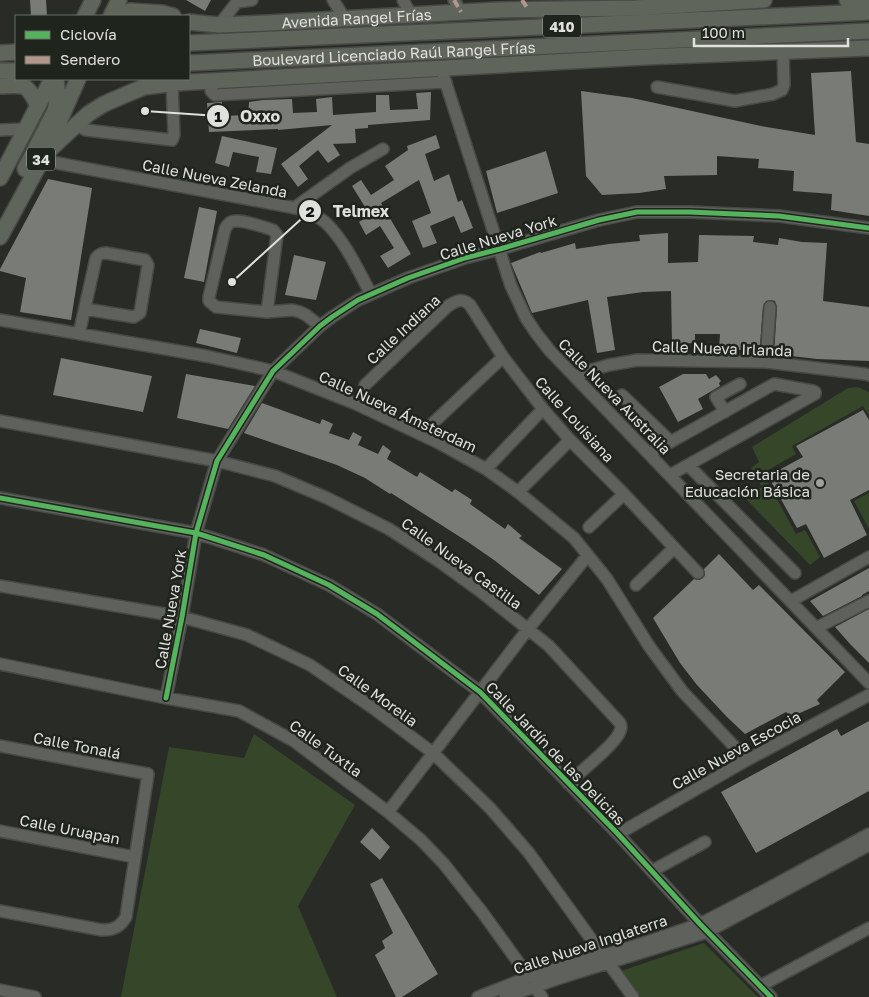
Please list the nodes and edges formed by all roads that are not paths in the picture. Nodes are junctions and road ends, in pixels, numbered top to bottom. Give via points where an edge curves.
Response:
1 (94, 0) edge
2 (119, 0) edge
3 (159, 0) edge
4 (252, 0) edge
5 (333, 0) edge
6 (403, 0) edge
7 (764, 0) edge
8 (847, 0) edge
9 (869, 3) edge
10 (525, 5) edge
11 (554, 5) edge
12 (458, 6) edge
13 (498, 10) junction
14 (869, 12) edge
15 (86, 15) edge
16 (112, 15) edge
17 (116, 15) edge
18 (169, 15) edge
19 (171, 15) edge
20 (411, 15) junction
21 (345, 19) junction
22 (190, 22) edge
23 (219, 25) junction
24 (869, 31) edge
25 (378, 34) junction
26 (869, 39) edge
27 (0, 42) edge
28 (15, 42) edge
29 (190, 43) edge
30 (869, 48) edge
31 (811, 50) junction
32 (15, 52) edge
33 (783, 52) junction
34 (0, 53) edge
35 (369, 54) junction
36 (190, 63) edge
37 (530, 64) junction
38 (0, 71) edge
39 (15, 71) edge
40 (444, 75) junction
41 (53, 80) edge
42 (54, 80) edge
43 (78, 80) edge
44 (131, 80) edge
45 (172, 83) junction
46 (0, 86) edge
47 (144, 87) junction
48 (657, 87) dead end
49 (38, 106) junction
50 (76, 125) junction
51 (26, 129) junction
52 (0, 130) edge
53 (384, 149) dead end
54 (43, 157) junction
55 (0, 178) edge
56 (294, 208) junction
57 (869, 228) edge
58 (0, 233) edge
59 (0, 237) edge
60 (500, 249) junction
61 (371, 294) junction
62 (464, 300) joint
63 (770, 307) dead end
64 (84, 309) junction
65 (267, 312) junction
66 (0, 320) edge
67 (320, 326) junction
68 (78, 334) junction
69 (503, 357) junction
70 (766, 362) junction
71 (273, 371) junction
72 (869, 375) edge
73 (575, 377) junction
74 (740, 384) dead end
75 (365, 385) dead end
76 (622, 395) dead end
77 (544, 409) junction
78 (725, 412) junction
79 (0, 420) edge
80 (433, 423) dead end
81 (570, 440) junction
82 (671, 442) junction
83 (649, 454) junction
84 (217, 461) junction
85 (688, 465) junction
86 (486, 469) junction
87 (670, 475) junction
88 (518, 492) junction
89 (624, 494) junction
90 (0, 498) edge
91 (589, 527) dead end
92 (196, 533) junction
93 (674, 548) junction
94 (588, 555) junction
95 (869, 557) edge
96 (698, 573) dead end
97 (796, 573) dead end
98 (636, 585) dead end
99 (0, 586) edge
100 (790, 601) junction
101 (869, 601) edge
102 (182, 616) junction
103 (816, 628) junction
104 (528, 629) junction
105 (0, 664) edge
106 (869, 683) edge
107 (480, 692) junction
108 (869, 695) edge
109 (166, 698) junction
110 (0, 746) edge
111 (433, 754) junction
112 (746, 760) junction
113 (568, 782) junction
114 (388, 812) junction
115 (0, 831) edge
116 (618, 834) junction
117 (869, 834) edge
118 (705, 842) dead end
119 (869, 845) edge
120 (134, 857) junction
121 (652, 872) junction
122 (0, 911) edge
123 (704, 928) junction
124 (869, 928) edge
125 (605, 959) junction
126 (532, 982) junction
127 (760, 986) junction
128 (0, 990) edge
129 (35, 997) edge
130 (478, 997) edge
131 (505, 997) edge
132 (542, 997) edge
133 (633, 997) edge
134 (770, 997) edge

1 - 15 main road
2 - 16 main road
3 - 19 main road
4 - 23 street via 237,2
5 - 21 street
6 - 20 street
7 - 11 main road, Avenida Rangel Frías via 636,8
8 - 9 main road
10 - 11 main road, Avenida Rangel Frías
10 - 13 main road, Avenida Rangel Frías
12 - 13 main road, Avenida Rangel Frías
12 - 20 main road, Avenida Rangel Frías
13 - 25 main road
14 - 25 main road, Boulevard Licenciado Raúl Rangel Frías / 410
17 - 18 main road via 130,11
20 - 21 main road, Avenida Rangel Frías
21 - 23 main road, Avenida Rangel Frías
22 - 23 main road, Avenida Rangel Frías
24 - 35 main road, Boulevard Licenciado Raúl Rangel Frías / 410
25 - 29 main road, Boulevard Licenciado Raúl Rangel Frías / 410
26 - 31 main road
27 - 28 main road
30 - 31 main road
31 - 33 main road
32 - 34 main road
33 - 37 main road
33 - 48 street via 784,85 782,90 773,94 735,100
35 - 36 main road, Boulevard Licenciado Raúl Rangel Frías / 410
35 - 37 main road
37 - 40 main road
38 - 39 main road
40 - 45 main road
40 - 60 street, Calle Nueva Australia
41 - 49 main road, 34
42 - 58 main road via 58,95 55,110 9,199
43 - 54 main road, 34
44 - 47 main road
45 - 47 main road
45 - 50 street via 172,140 86,130
46 - 49 main road via 27,87
47 - 50 main road via 104,104
49 - 51 main road, 34
50 - 54 main road
51 - 52 street
51 - 55 main road, 34
53 - 56 street via 350,168
54 - 56 street, Calle Nueva Zelanda
54 - 59 main road, 34
56 - 61 street, Calle Nueva Zelanda via 317,216 340,238
57 - 60 street, Calle Nueva York via 779,216 637,212
60 - 61 street, Calle Nueva York via 465,258
60 - 73 street, Calle Nueva Australia via 511,286 526,318 550,352
61 - 67 street, Calle Nueva York
62 - 69 street, Calle Louisiana
62 - 75 street, Calle Indiana via 448,306
63 - 70 street
64 - 64 street via 98,255 106,253 147,261 137,316
64 - 68 street
65 - 65 street via 216,308 209,300 225,229 230,222 273,230 277,235
65 - 67 street via 300,312
66 - 68 street, Calle Nueva Ámsterdam
67 - 71 street, Calle Nueva York
68 - 71 street, Calle Nueva Ámsterdam
69 - 77 street, Calle Louisiana
69 - 80 street
70 - 72 street, Calle Nueva Irlanda
70 - 73 street, Calle Nueva Irlanda via 638,360 609,365
71 - 84 street, Calle Nueva York
71 - 86 street, Calle Nueva Ámsterdam via 356,404
73 - 83 street, Calle Nueva Australia
74 - 78 street via 716,397
76 - 82 street
77 - 81 street, Calle Louisiana
77 - 86 street
78 - 82 street
78 - 85 street via 776,384 815,393
79 - 84 street, Calle Nueva Castilla
81 - 88 street
81 - 89 street, Calle Louisiana
82 - 83 street
83 - 87 street, Calle Nueva Australia
84 - 92 street, Calle Nueva York
84 - 104 street, Calle Nueva Castilla via 274,476 389,529 480,590
85 - 87 street
85 - 97 street
86 - 88 street, Calle Nueva Ámsterdam
87 - 100 street, Calle Nueva Australia
88 - 94 street, Calle Nueva Ámsterdam via 574,538
89 - 91 street
89 - 93 street, Calle Louisiana
90 - 92 street, Calle Jardín de las Delicias
92 - 102 street, Calle Nueva York
92 - 107 street, Calle Jardín de las Delicias via 264,555 329,585 377,614
93 - 96 street, Calle Louisiana
93 - 98 street
94 - 104 street
94 - 112 street, Calle Nueva Ámsterdam via 608,579 676,684
95 - 100 street
99 - 102 street, Calle Morelia
100 - 103 street, Calle Nueva Australia
101 - 103 street
102 - 109 street, Calle Nueva York
102 - 111 street, Calle Morelia via 246,634 310,665
103 - 106 street, Calle Nueva Australia
104 - 107 street
104 - 113 street, Calle Nueva Castilla via 549,646 620,723 620,733 614,742
105 - 109 street, Calle Tuxtla
107 - 111 street
107 - 113 street, Calle Jardín de las Delicias
108 - 112 street, Calle Nueva Escocia
109 - 114 street, Calle Tuxtla via 239,711 294,741
110 - 120 street, Calle Tonalá via 148,774
111 - 114 street
111 - 125 street, Calle Morelia via 510,830
112 - 116 street, Calle Nueva Escocia
113 - 116 street, Calle Jardín de las Delicias
114 - 126 street, Calle Tuxtla via 422,840 444,864
115 - 120 street, Calle Uruapan
116 - 121 street, Calle Jardín de las Delicias
117 - 123 street, Calle Nueva Inglaterra via 754,896
118 - 121 street
119 - 123 street, Calle Nueva Inglaterra
120 - 122 street via 126,916 116,928 102,930
121 - 123 street, Calle Jardín de las Delicias
123 - 125 street, Calle Nueva Inglaterra via 644,943
123 - 127 street, Calle Jardín de las Delicias
124 - 127 street
125 - 126 street, Calle Nueva Inglaterra
125 - 133 street, Calle Morelia
126 - 130 street, Calle Nueva Inglaterra
126 - 131 street, Calle Nueva Inglaterra
126 - 132 street, Calle Tuxtla
127 - 134 street, Calle Jardín de las Delicias
128 - 129 street

